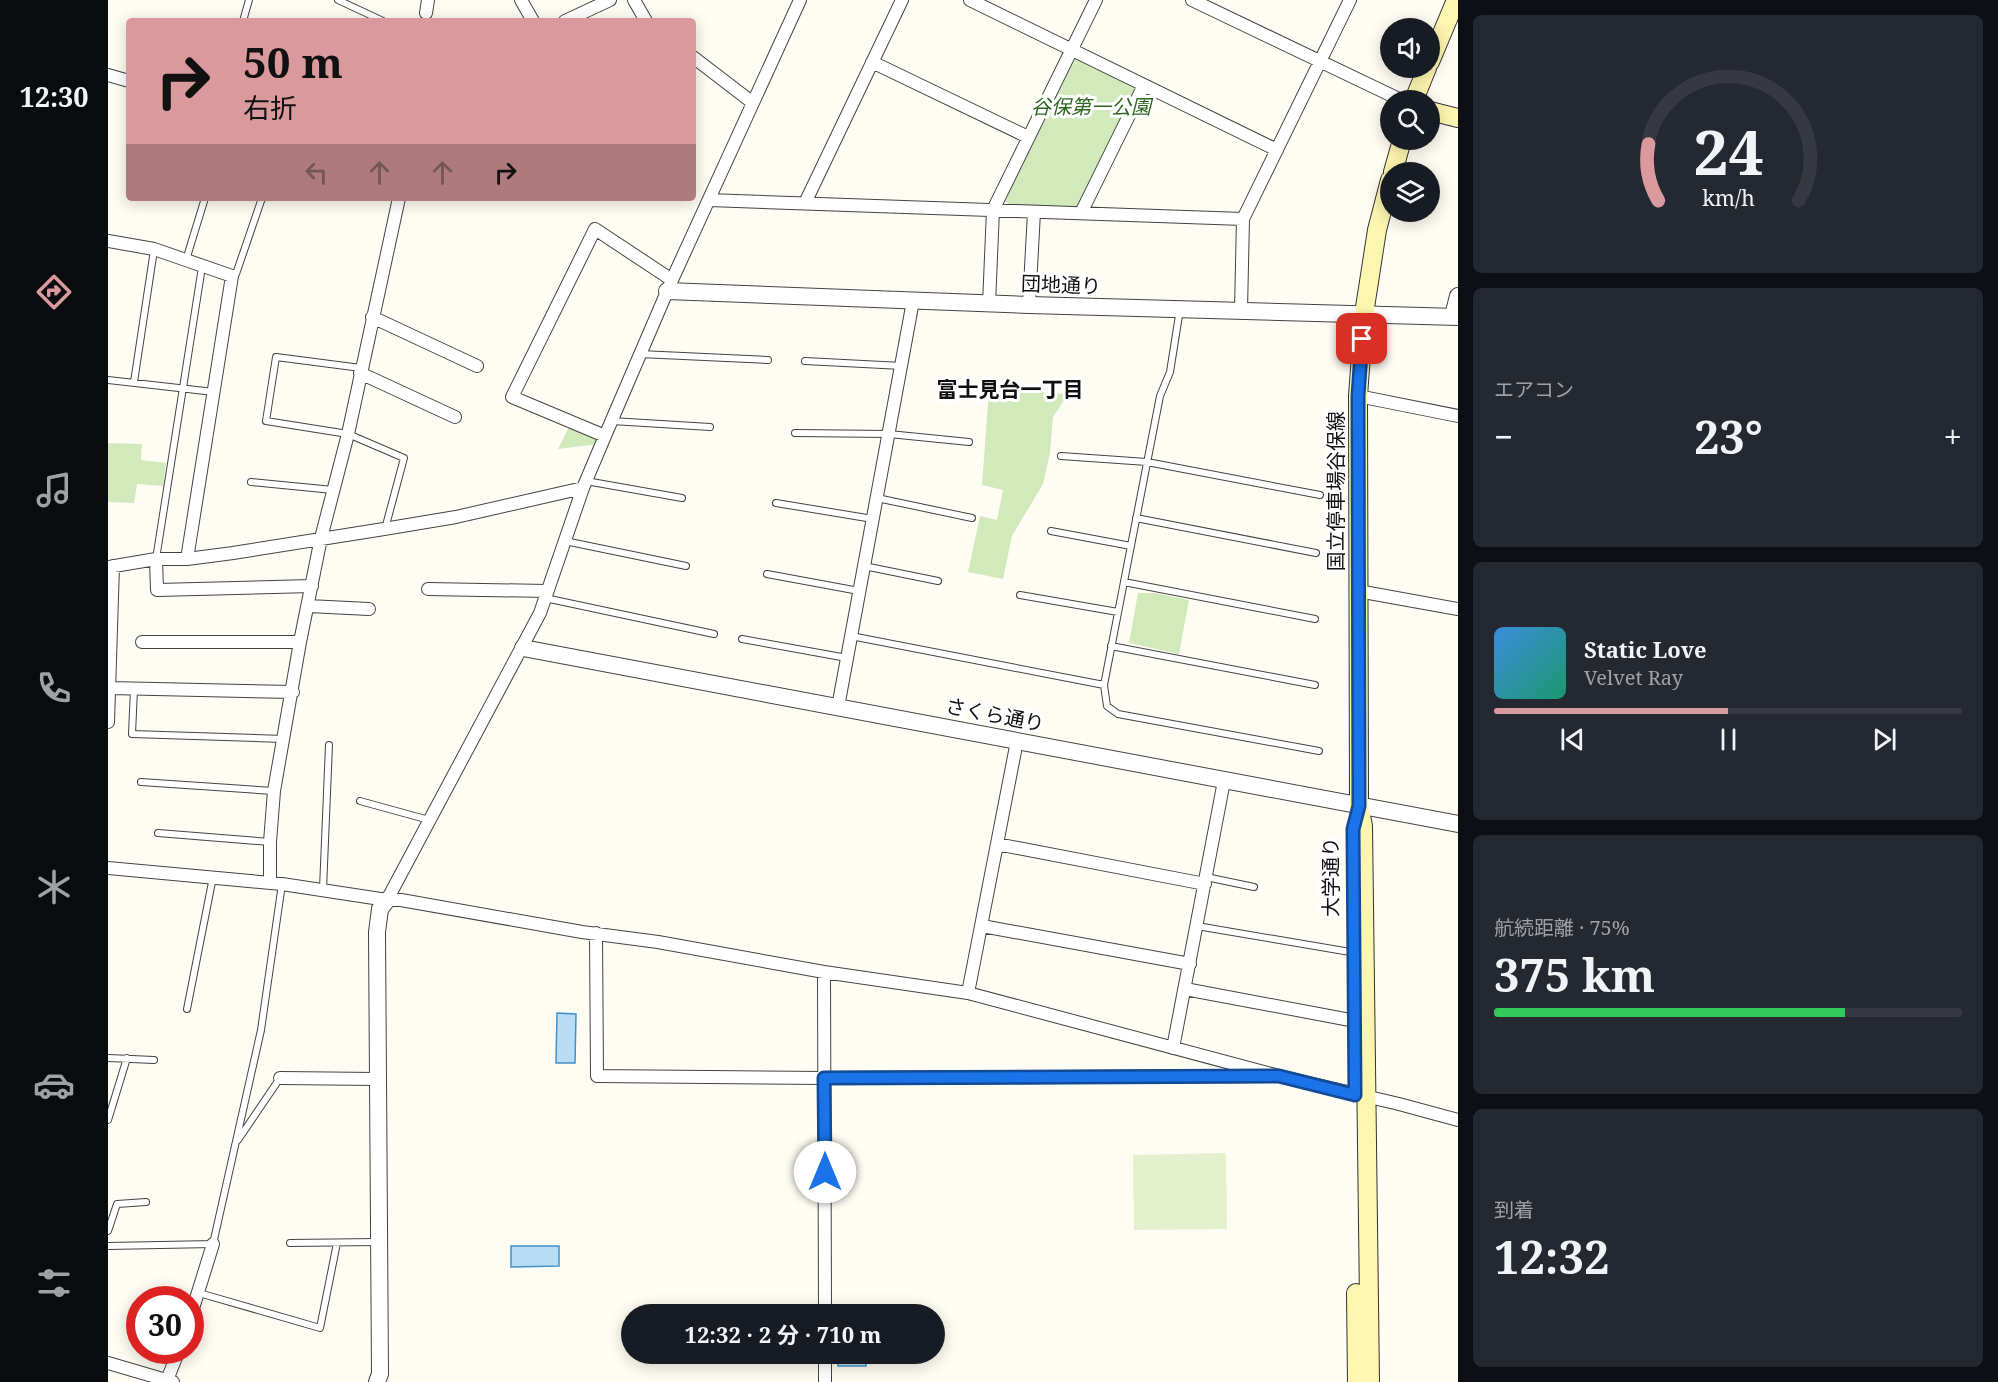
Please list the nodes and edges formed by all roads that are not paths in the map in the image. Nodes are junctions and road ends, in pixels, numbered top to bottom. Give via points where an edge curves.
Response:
1 (249, 0) edge
2 (338, 0) edge
3 (428, 0) edge
4 (521, 0) edge
5 (610, 0) edge
6 (634, 0) edge
7 (800, 0) edge
8 (902, 0) edge
9 (970, 0) edge
10 (1096, 0) edge
11 (1192, 0) edge
12 (1456, 0) edge
13 (1348, 1) edge
14 (425, 17) edge
15 (244, 18) edge
16 (377, 18) edge
17 (531, 18) edge
18 (571, 18) edge
19 (644, 18) edge
20 (1440, 38) edge
21 (1071, 49) junction
22 (696, 59) edge
23 (872, 62) junction
24 (1320, 62) junction
25 (108, 75) edge
26 (126, 80) edge
27 (1144, 85) junction
28 (1380, 90) edge
29 (753, 103) junction
30 (1440, 114) edge
31 (1458, 118) edge
32 (1028, 137) junction
33 (1277, 150) junction
34 (709, 200) junction
35 (204, 201) edge
36 (261, 201) edge
37 (399, 201) edge
38 (805, 203) junction
39 (993, 210) junction
40 (1034, 212) junction
41 (1081, 213) junction
42 (1380, 218) edge
43 (1243, 219) junction
44 (108, 241) edge
45 (154, 249) junction
46 (186, 260) junction
47 (202, 267) junction
48 (232, 276) junction
49 (670, 285) junction
50 (1458, 296) edge
51 (913, 301) junction
52 (989, 303) junction
53 (1029, 305) junction
54 (1180, 309) junction
55 (1241, 310) junction
56 (1364, 314) junction
57 (1455, 316) edge
58 (372, 317) junction
59 (640, 354) junction
60 (768, 360) dead end
61 (805, 362) dead end
62 (477, 366) dead end
63 (902, 366) junction
64 (361, 371) junction
65 (108, 380) edge
66 (134, 382) junction
67 (183, 388) junction
68 (213, 392) junction
69 (1358, 396) junction
70 (1458, 416) edge
71 (455, 417) dead end
72 (611, 421) junction
73 (710, 427) dead end
74 (795, 433) dead end
75 (348, 434) junction
76 (604, 435) junction
77 (889, 435) junction
78 (969, 442) dead end
79 (1061, 456) dead end
80 (1147, 462) junction
81 (250, 482) dead end
82 (585, 485) junction
83 (333, 490) junction
84 (1320, 495) dead end
85 (682, 498) dead end
86 (877, 498) junction
87 (776, 503) dead end
88 (972, 518) dead end
89 (1136, 518) junction
90 (873, 519) junction
91 (384, 529) junction
92 (1051, 531) dead end
93 (321, 538) junction
94 (565, 541) junction
95 (1131, 546) junction
96 (1316, 553) dead end
97 (156, 559) junction
98 (187, 559) junction
99 (686, 566) dead end
100 (864, 566) junction
101 (110, 567) edge
102 (767, 574) dead end
103 (938, 581) dead end
104 (1124, 582) junction
105 (312, 586) junction
106 (428, 589) dead end
107 (859, 591) junction
108 (1358, 591) junction
109 (546, 594) junction
110 (1020, 595) dead end
111 (308, 606) junction
112 (369, 609) dead end
113 (1458, 609) edge
114 (1118, 612) junction
115 (1315, 619) dead end
116 (714, 634) dead end
117 (850, 636) junction
118 (742, 639) dead end
119 (142, 642) dead end
120 (300, 642) junction
121 (1111, 646) junction
122 (523, 648) junction
123 (847, 658) junction
124 (1104, 685) junction
125 (1315, 685) dead end
126 (110, 688) junction
127 (134, 689) junction
128 (293, 692) junction
129 (838, 707) junction
130 (108, 722) edge
131 (285, 739) junction
132 (1017, 741) junction
133 (330, 745) dead end
134 (1318, 751) dead end
135 (1224, 781) junction
136 (141, 782) dead end
137 (274, 791) junction
138 (360, 801) dead end
139 (1359, 806) junction
140 (431, 820) junction
141 (1458, 824) edge
142 (158, 833) dead end
143 (270, 842) junction
144 (997, 844) junction
145 (108, 868) edge
146 (213, 877) junction
147 (1205, 880) junction
148 (276, 883) junction
149 (1254, 887) dead end
150 (323, 889) junction
151 (387, 900) junction
152 (982, 926) junction
153 (1197, 926) junction
154 (596, 933) junction
155 (1360, 954) junction
156 (1190, 964) junction
157 (824, 972) junction
158 (1185, 989) junction
159 (969, 993) junction
160 (188, 1009) dead end
161 (1360, 1022) junction
162 (1173, 1047) junction
163 (108, 1058) edge
164 (127, 1058) junction
165 (154, 1060) dead end
166 (1279, 1076) junction
167 (280, 1078) joint
168 (824, 1078) junction
169 (377, 1079) junction
170 (1360, 1096) junction
171 (108, 1120) edge
172 (1458, 1120) edge
173 (236, 1143) junction
174 (146, 1202) dead end
175 (108, 1231) edge
176 (378, 1242) junction
177 (290, 1243) dead end
178 (337, 1243) junction
179 (213, 1244) junction
180 (108, 1246) edge
181 (201, 1286) edge
182 (204, 1294) edge
183 (825, 1304) edge
184 (108, 1363) edge
185 (175, 1364) edge
186 (825, 1364) edge
187 (170, 1381) edge
188 (377, 1382) edge
189 (825, 1382) edge
190 (1357, 1382) edge
191 (1370, 1382) edge

1 - 15 lane
2 - 16 lane
3 - 14 street
4 - 17 street
5 - 18 street
6 - 19 street
7 - 29 street
8 - 23 street
9 - 21 street
10 - 21 street
11 - 24 street
12 - 20 main road
13 - 24 street
21 - 27 street
21 - 32 street
22 - 29 street
23 - 32 street
23 - 38 street
24 - 28 street
24 - 33 street
25 - 26 street
27 - 33 street
27 - 41 street
29 - 34 street
30 - 31 main road
32 - 39 street
33 - 43 street
34 - 38 street
34 - 49 street
35 - 46 lane
36 - 48 lane via 236,274
37 - 58 street
38 - 39 street
39 - 40 street
39 - 52 street
40 - 41 street
40 - 53 street
41 - 43 street
42 - 56 main road, 国立停車場谷保線
43 - 55 street
44 - 45 street
45 - 46 street
45 - 66 lane
46 - 47 street
47 - 48 street
47 - 67 lane
48 - 68 street
49 - 51 street, 団地通り
49 - 59 street
49 - 76 street via 595,229 512,398
50 - 57 street
51 - 52 street, 団地通り
51 - 63 street
52 - 53 street, 団地通り
53 - 54 street, 団地通り
54 - 55 street, 団地通り
54 - 80 lane via 1170,372 1161,390
55 - 56 street, 団地通り
56 - 57 street, 団地通り
56 - 69 main road, 国立停車場谷保線
58 - 62 street
58 - 64 street
59 - 60 lane
59 - 72 street
61 - 63 lane
63 - 77 street
64 - 71 street
64 - 75 street
64 - 75 lane via 276,357 266,421
65 - 66 lane
66 - 67 lane
67 - 68 lane
67 - 97 lane
68 - 98 street
69 - 70 street
69 - 108 main road, 国立停車場谷保線
72 - 73 lane
72 - 76 street
74 - 77 lane
75 - 83 street
75 - 91 lane via 404,458
76 - 82 street
77 - 78 lane
77 - 86 street
79 - 80 lane
80 - 84 lane
80 - 89 lane
81 - 83 lane
82 - 85 lane
82 - 91 street via 456,517
82 - 94 street
83 - 93 street
86 - 88 lane
86 - 90 street
87 - 90 lane
89 - 95 lane
89 - 96 lane
90 - 100 street
91 - 93 street
92 - 95 lane
93 - 98 street
93 - 105 street
94 - 99 lane
94 - 109 street
95 - 104 lane
97 - 98 street
97 - 101 street
97 - 105 street via 158,590
100 - 103 lane
100 - 107 street
101 - 126 street
102 - 107 lane
104 - 114 lane
104 - 115 lane
105 - 111 street
106 - 109 street
107 - 117 street
108 - 113 street
108 - 139 main road, 国立停車場谷保線
109 - 116 lane
109 - 122 street
110 - 114 lane
111 - 112 street
111 - 120 street
114 - 121 lane
117 - 123 street
117 - 124 lane
118 - 123 lane
119 - 120 street
120 - 128 street
121 - 124 lane
121 - 125 lane
122 - 129 street, さくら通り
122 - 140 street
123 - 129 street
124 - 134 lane via 1107,706 1118,714
126 - 127 street
126 - 130 street
127 - 128 street
127 - 131 lane via 132,734
128 - 131 street
129 - 132 street, さくら通り
131 - 137 street
132 - 135 street, さくら通り
132 - 144 street
133 - 150 lane
135 - 139 street, さくら通り
135 - 147 street
136 - 137 lane
137 - 143 street
138 - 140 lane
139 - 141 street, さくら通り
139 - 155 main road, 大学通り via 1364,826
140 - 151 street
142 - 143 lane
143 - 148 street
144 - 147 street
144 - 152 street
145 - 146 street
146 - 148 street
146 - 160 lane
147 - 149 lane
147 - 153 street
148 - 150 street
148 - 173 lane via 261,1030
150 - 151 street
151 - 154 street
151 - 169 street via 380,909 377,932
152 - 156 street
152 - 159 street
153 - 155 lane
153 - 156 street
154 - 157 street
154 - 168 street via 597,1076
155 - 161 main road, 大学通り
156 - 158 street
157 - 159 street
157 - 168 street
158 - 161 street
158 - 162 street
159 - 162 street
161 - 170 main road, 大学通り
162 - 166 street
163 - 164 lane
164 - 165 lane
164 - 171 lane
166 - 168 street
166 - 170 street
167 - 169 street
167 - 173 lane
168 - 183 street
169 - 176 street
170 - 172 street
170 - 190 main road, 大学通り
170 - 191 main road, 大学通り
173 - 179 lane
174 - 175 lane via 117,1204
176 - 178 lane
176 - 188 street
177 - 178 lane
178 - 182 lane via 320,1329
179 - 180 lane
179 - 181 street
184 - 187 street
185 - 187 street
186 - 189 street

